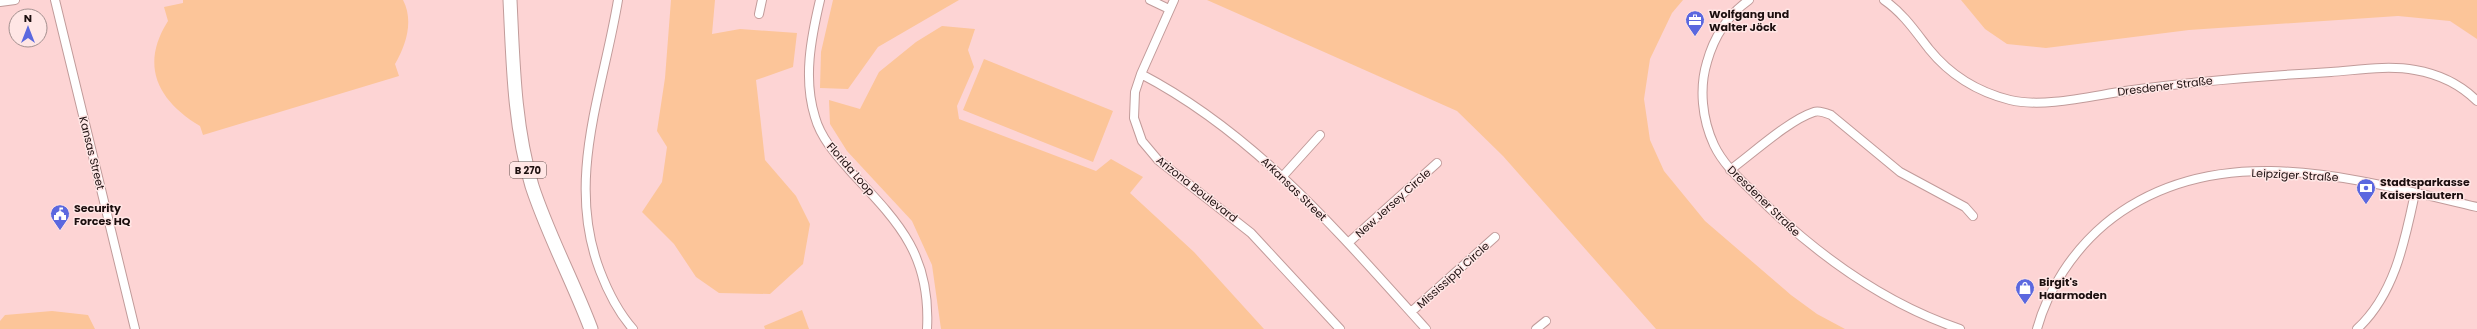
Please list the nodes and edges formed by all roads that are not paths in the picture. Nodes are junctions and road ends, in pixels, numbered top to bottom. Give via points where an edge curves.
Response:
1 (15, 0) edge
2 (55, 0) edge
3 (510, 0) edge
4 (618, 0) edge
5 (762, 0) edge
6 (820, 0) edge
7 (1150, 0) edge
8 (1174, 0) edge
9 (1748, 0) edge
10 (1884, 0) edge
11 (0, 2) edge
12 (1169, 9) junction
13 (759, 14) dead end
14 (1141, 74) junction
15 (2477, 101) edge
16 (1320, 135) dead end
17 (1437, 163) dead end
18 (1730, 170) junction
19 (1283, 176) junction
20 (2415, 193) junction
21 (2477, 207) edge
22 (1972, 216) dead end
23 (1496, 237) dead end
24 (1348, 243) junction
25 (1411, 312) junction
26 (1546, 320) dead end
27 (1938, 325) edge
28 (135, 329) edge
29 (591, 329) edge
30 (632, 329) edge
31 (926, 329) edge
32 (1340, 329) edge
33 (1426, 329) edge
34 (1536, 329) edge
35 (1960, 329) edge
36 (2037, 329) edge
37 (2357, 329) edge

1 - 11 street
2 - 28 street, Kansas Street
3 - 29 main road, B 270 via 516,94 525,156 540,208
4 - 30 street via 589,133 584,184 589,238 596,262 616,306
5 - 13 street
6 - 31 street, Florida Loop via 810,56 810,99 815,117 831,147 893,218 908,240 923,276 927,304
7 - 12 street
8 - 12 street, Arizona Boulevard
9 - 18 street, Dresdener Straße via 1731,15 1723,27 1708,57 1702,84 1708,130 1717,151
10 - 15 street, Dresdener Straße via 1894,7 1931,51 1962,80 1978,89 2012,100 2066,99 2233,77 2413,69 2440,76 2468,92
12 - 14 street, Arizona Boulevard
14 - 19 street, Arkansas Street via 1193,106
14 - 32 street, Arizona Boulevard via 1135,92 1134,118 1146,147 1158,160 1252,233
16 - 19 street
17 - 24 street, New Jersey Circle
18 - 22 street via 1800,118 1815,111 1823,112 1831,115 1900,172 1965,207
18 - 27 street, Dresdener Straße via 1790,228 1825,256
19 - 24 street, Arkansas Street
20 - 21 street, Leipziger Straße
20 - 36 street, Leipziger Straße via 2340,177 2271,171 2200,177 2159,190 2131,206 2091,236 2050,293
20 - 37 street via 2404,246 2394,274 2380,300
23 - 25 street, Mississippi Circle
24 - 25 street, Arkansas Street
25 - 33 street, Arkansas Street
26 - 34 street
27 - 35 street, Dresdener Straße

